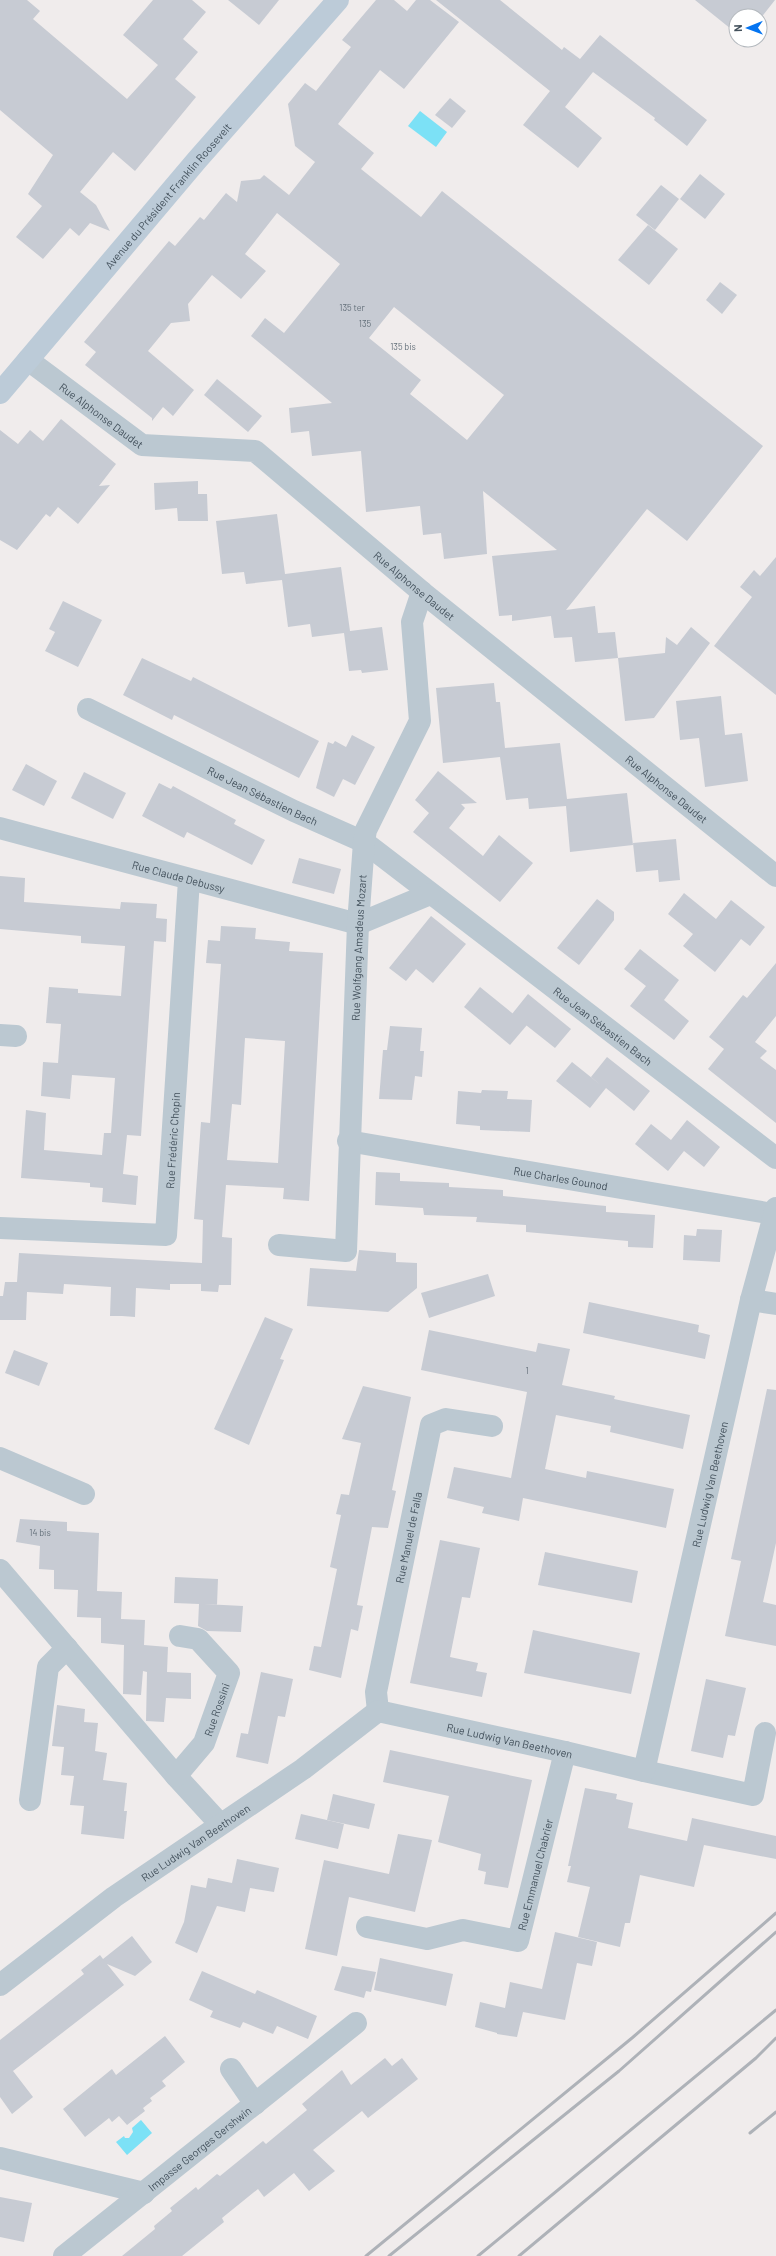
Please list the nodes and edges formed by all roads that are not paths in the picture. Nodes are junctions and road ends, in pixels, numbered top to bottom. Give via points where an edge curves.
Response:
1 (338, 0) edge
2 (28, 360) junction
3 (0, 393) edge
4 (422, 592) junction
5 (88, 709) dead end
6 (0, 828) edge
7 (364, 842) junction
8 (776, 876) edge
9 (189, 880) junction
10 (430, 894) junction
11 (358, 924) junction
12 (348, 1141) junction
13 (776, 1158) edge
14 (774, 1211) edge
15 (0, 1228) edge
16 (279, 1245) dead end
17 (776, 1304) edge
18 (749, 1309) junction
19 (492, 1426) dead end
20 (0, 1458) edge
21 (84, 1494) dead end
22 (0, 1570) edge
23 (180, 1636) dead end
24 (68, 1648) junction
25 (378, 1711) junction
26 (765, 1733) dead end
27 (566, 1752) junction
28 (644, 1771) junction
29 (176, 1776) junction
30 (30, 1800) dead end
31 (220, 1824) junction
32 (367, 1927) dead end
33 (0, 1985) edge
34 (356, 2023) dead end
35 (231, 2069) dead end
36 (255, 2104) junction
37 (0, 2158) edge
38 (144, 2193) junction
39 (64, 2256) edge

1 - 2 main road, Avenue du Président Franklin Roosevelt via 197,160
2 - 3 main road, Avenue du Président Franklin Roosevelt
2 - 4 street, Rue Alphonse Daudet via 142,445 255,451
4 - 7 street, Rue Wolfgang Amadeus Mozart via 412,622 420,721 366,830
4 - 8 street, Rue Alphonse Daudet
5 - 7 street, Rue Jean Sébastien Bach via 294,811
6 - 9 street, Rue Claude Debussy
7 - 10 street, Rue Jean Sébastien Bach
7 - 11 street, Rue Wolfgang Amadeus Mozart
9 - 11 street, Rue Claude Debussy
9 - 15 street, Rue Frédéric Chopin via 166,1235
10 - 11 street
10 - 13 street, Rue Jean Sébastien Bach
11 - 12 street, Rue Wolfgang Amadeus Mozart
12 - 14 street, Rue Charles Gounod
12 - 16 street, Rue Wolfgang Amadeus Mozart via 346,1251
14 - 18 street, Rue Ludwig Van Beethoven
17 - 18 street
18 - 28 street, Rue Ludwig Van Beethoven
19 - 25 street, Rue Manuel de Falla via 446,1419 431,1425 376,1692
20 - 21 street
22 - 24 street
23 - 29 street, Rue Rossini via 198,1639 229,1673 204,1742
24 - 29 street
24 - 30 street via 48,1667
25 - 27 street, Rue Ludwig Van Beethoven
25 - 31 street, Rue Ludwig Van Beethoven via 303,1769
26 - 28 street via 753,1795
27 - 28 street, Rue Ludwig Van Beethoven
27 - 32 street, Rue Emmanuel Chabrier via 518,1941 463,1930 427,1939
29 - 31 street
31 - 33 street, Rue Ludwig Van Beethoven via 114,1897
34 - 36 street, Impasse Georges Gershwin
35 - 36 street, Impasse Georges Gershwin
36 - 38 street, Impasse Georges Gershwin
37 - 38 street, Impasse Georges Gershwin
38 - 39 street, Impasse Georges Gershwin

